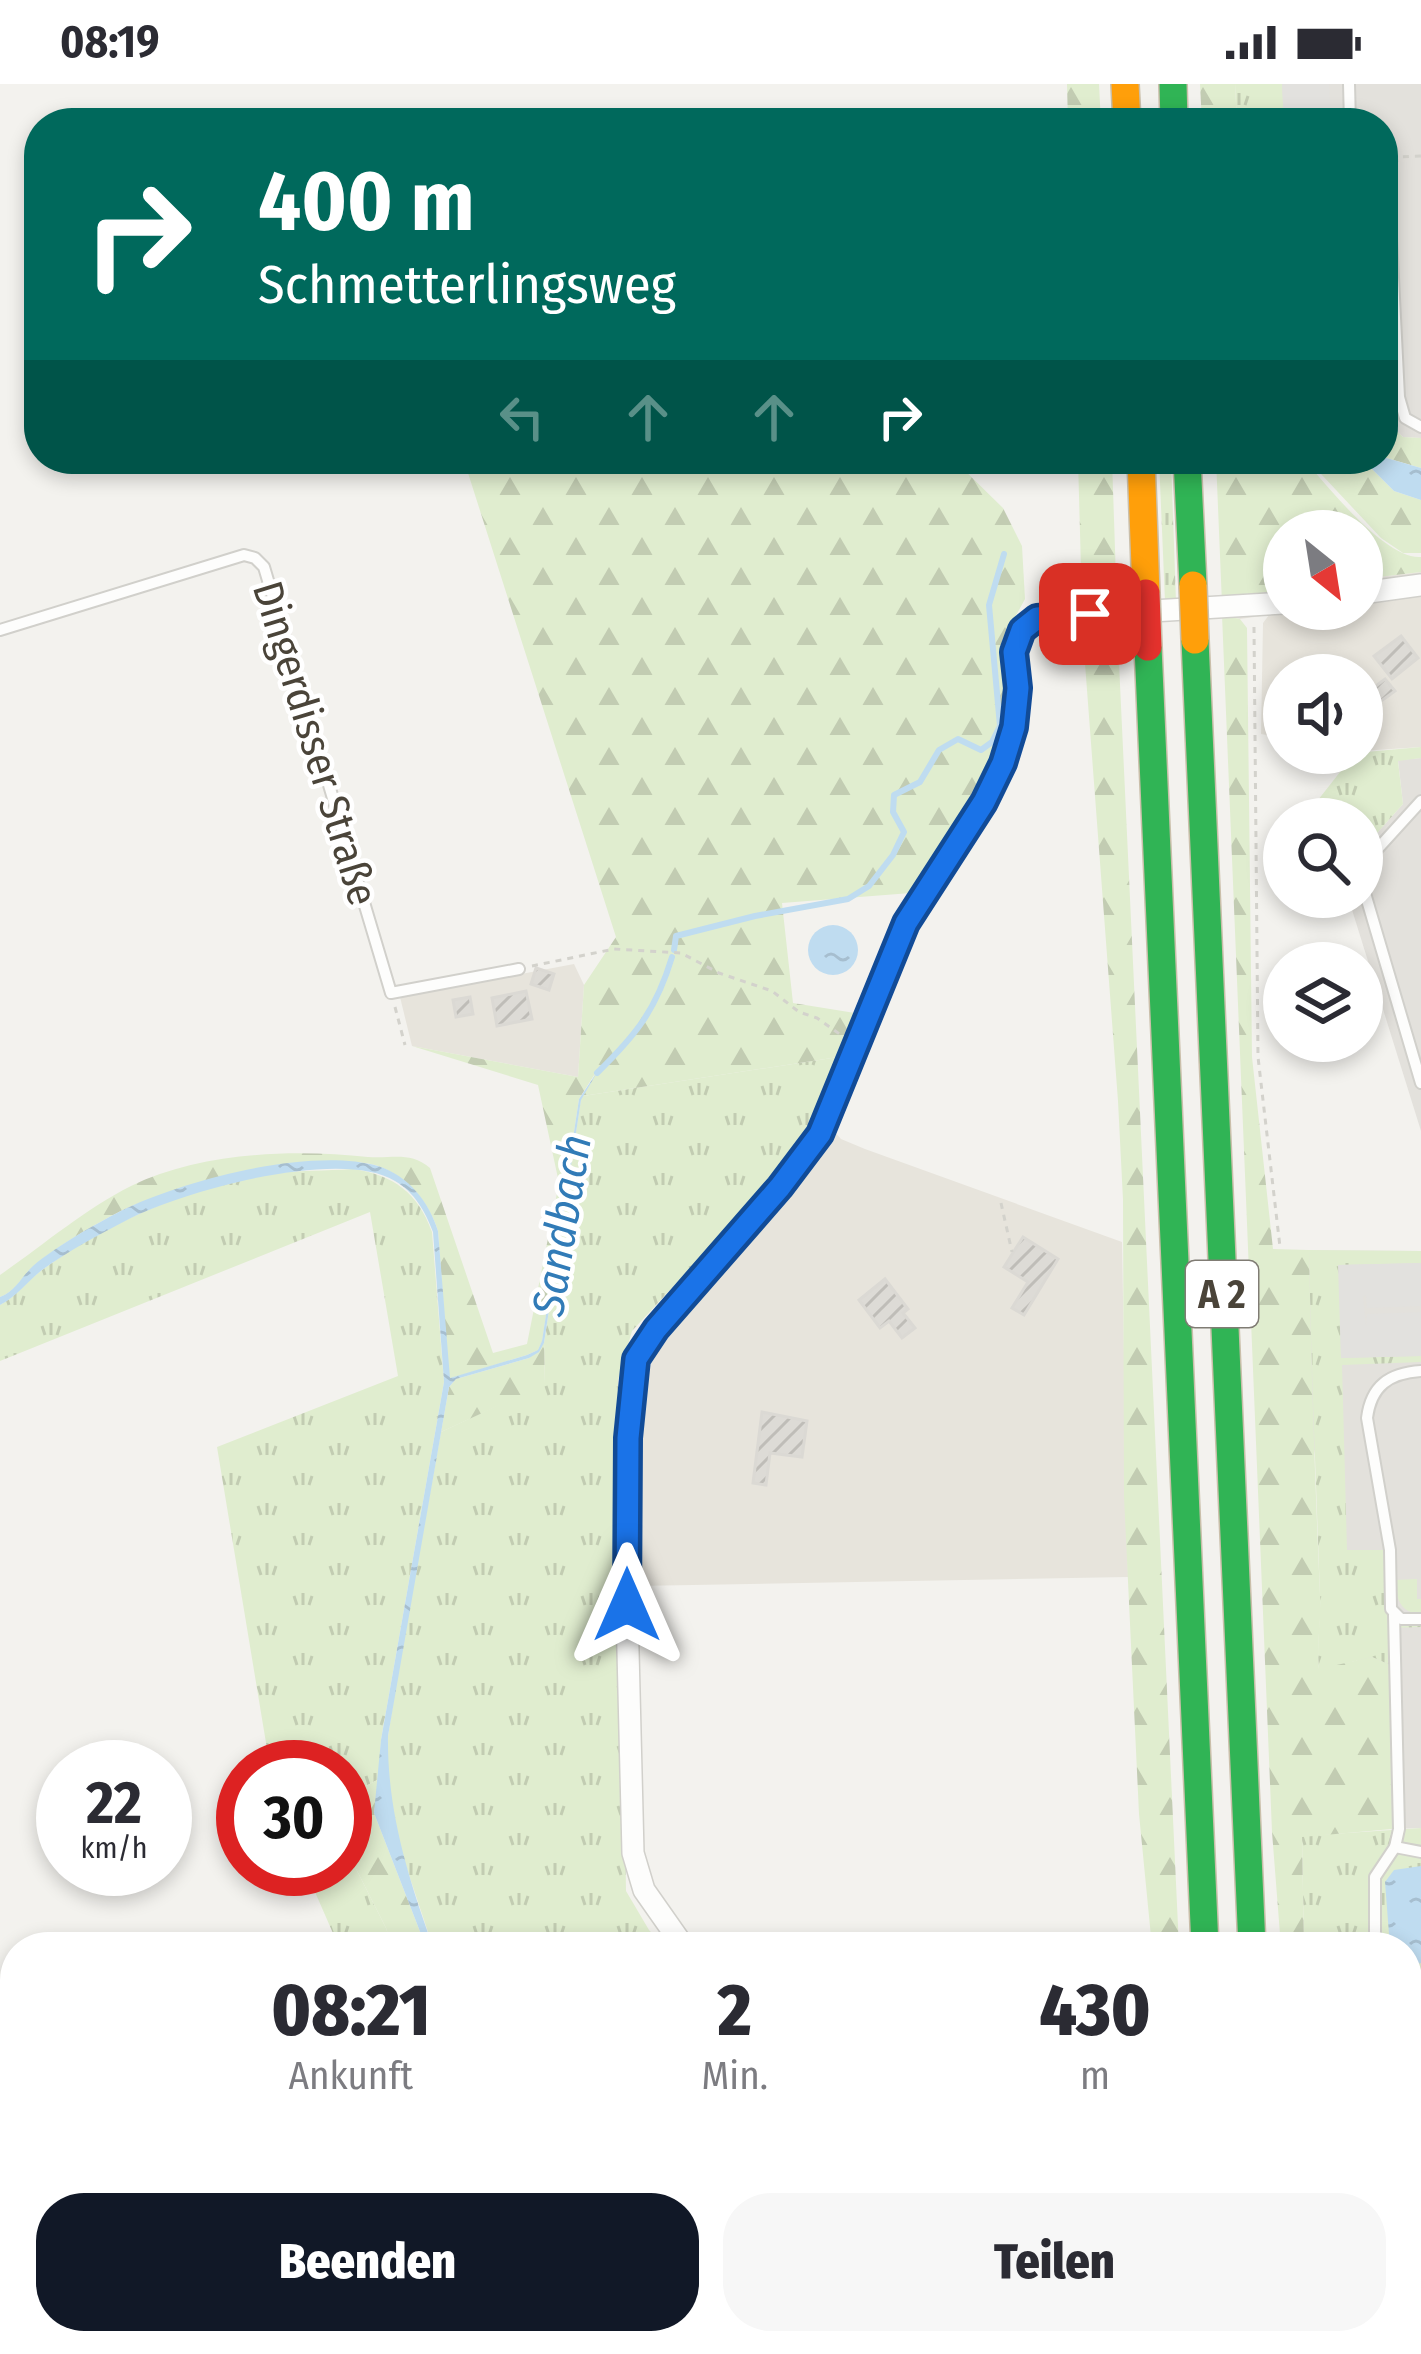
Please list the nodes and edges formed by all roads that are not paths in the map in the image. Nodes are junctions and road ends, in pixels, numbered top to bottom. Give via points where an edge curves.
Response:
1 (1398, 377) edge
2 (1421, 428) edge
3 (1142, 474) edge
4 (1188, 474) edge
5 (1421, 585) edge
6 (1383, 590) edge
7 (1263, 606) edge
8 (0, 630) edge
9 (1421, 801) edge
10 (1383, 843) edge
11 (1372, 918) edge
12 (519, 970) road end
13 (1421, 1083) edge
14 (1421, 1371) edge
15 (1394, 1615) junction
16 (1421, 1619) edge
17 (1395, 1847) junction
18 (1421, 1852) edge
19 (673, 1932) edge
20 (1204, 1932) edge
21 (1251, 1932) edge
22 (1375, 1932) edge

1 - 2 lane via 1406,418
3 - 20 highway, A 2, bridge
4 - 21 highway, A 2, bridge
5 - 6 street
7 - 19 street via 1037,618 1022,630 1003,763 906,923 832,1112 807,1155 636,1359 626,1570 633,1853 644,1890
8 - 12 lane, Dingerdisser Straße via 255,557 391,993
9 - 10 lane
11 - 13 lane
14 - 15 lane via 1378,1385 1367,1418
15 - 16 lane
15 - 17 lane
17 - 18 lane
17 - 22 lane via 1375,1877

